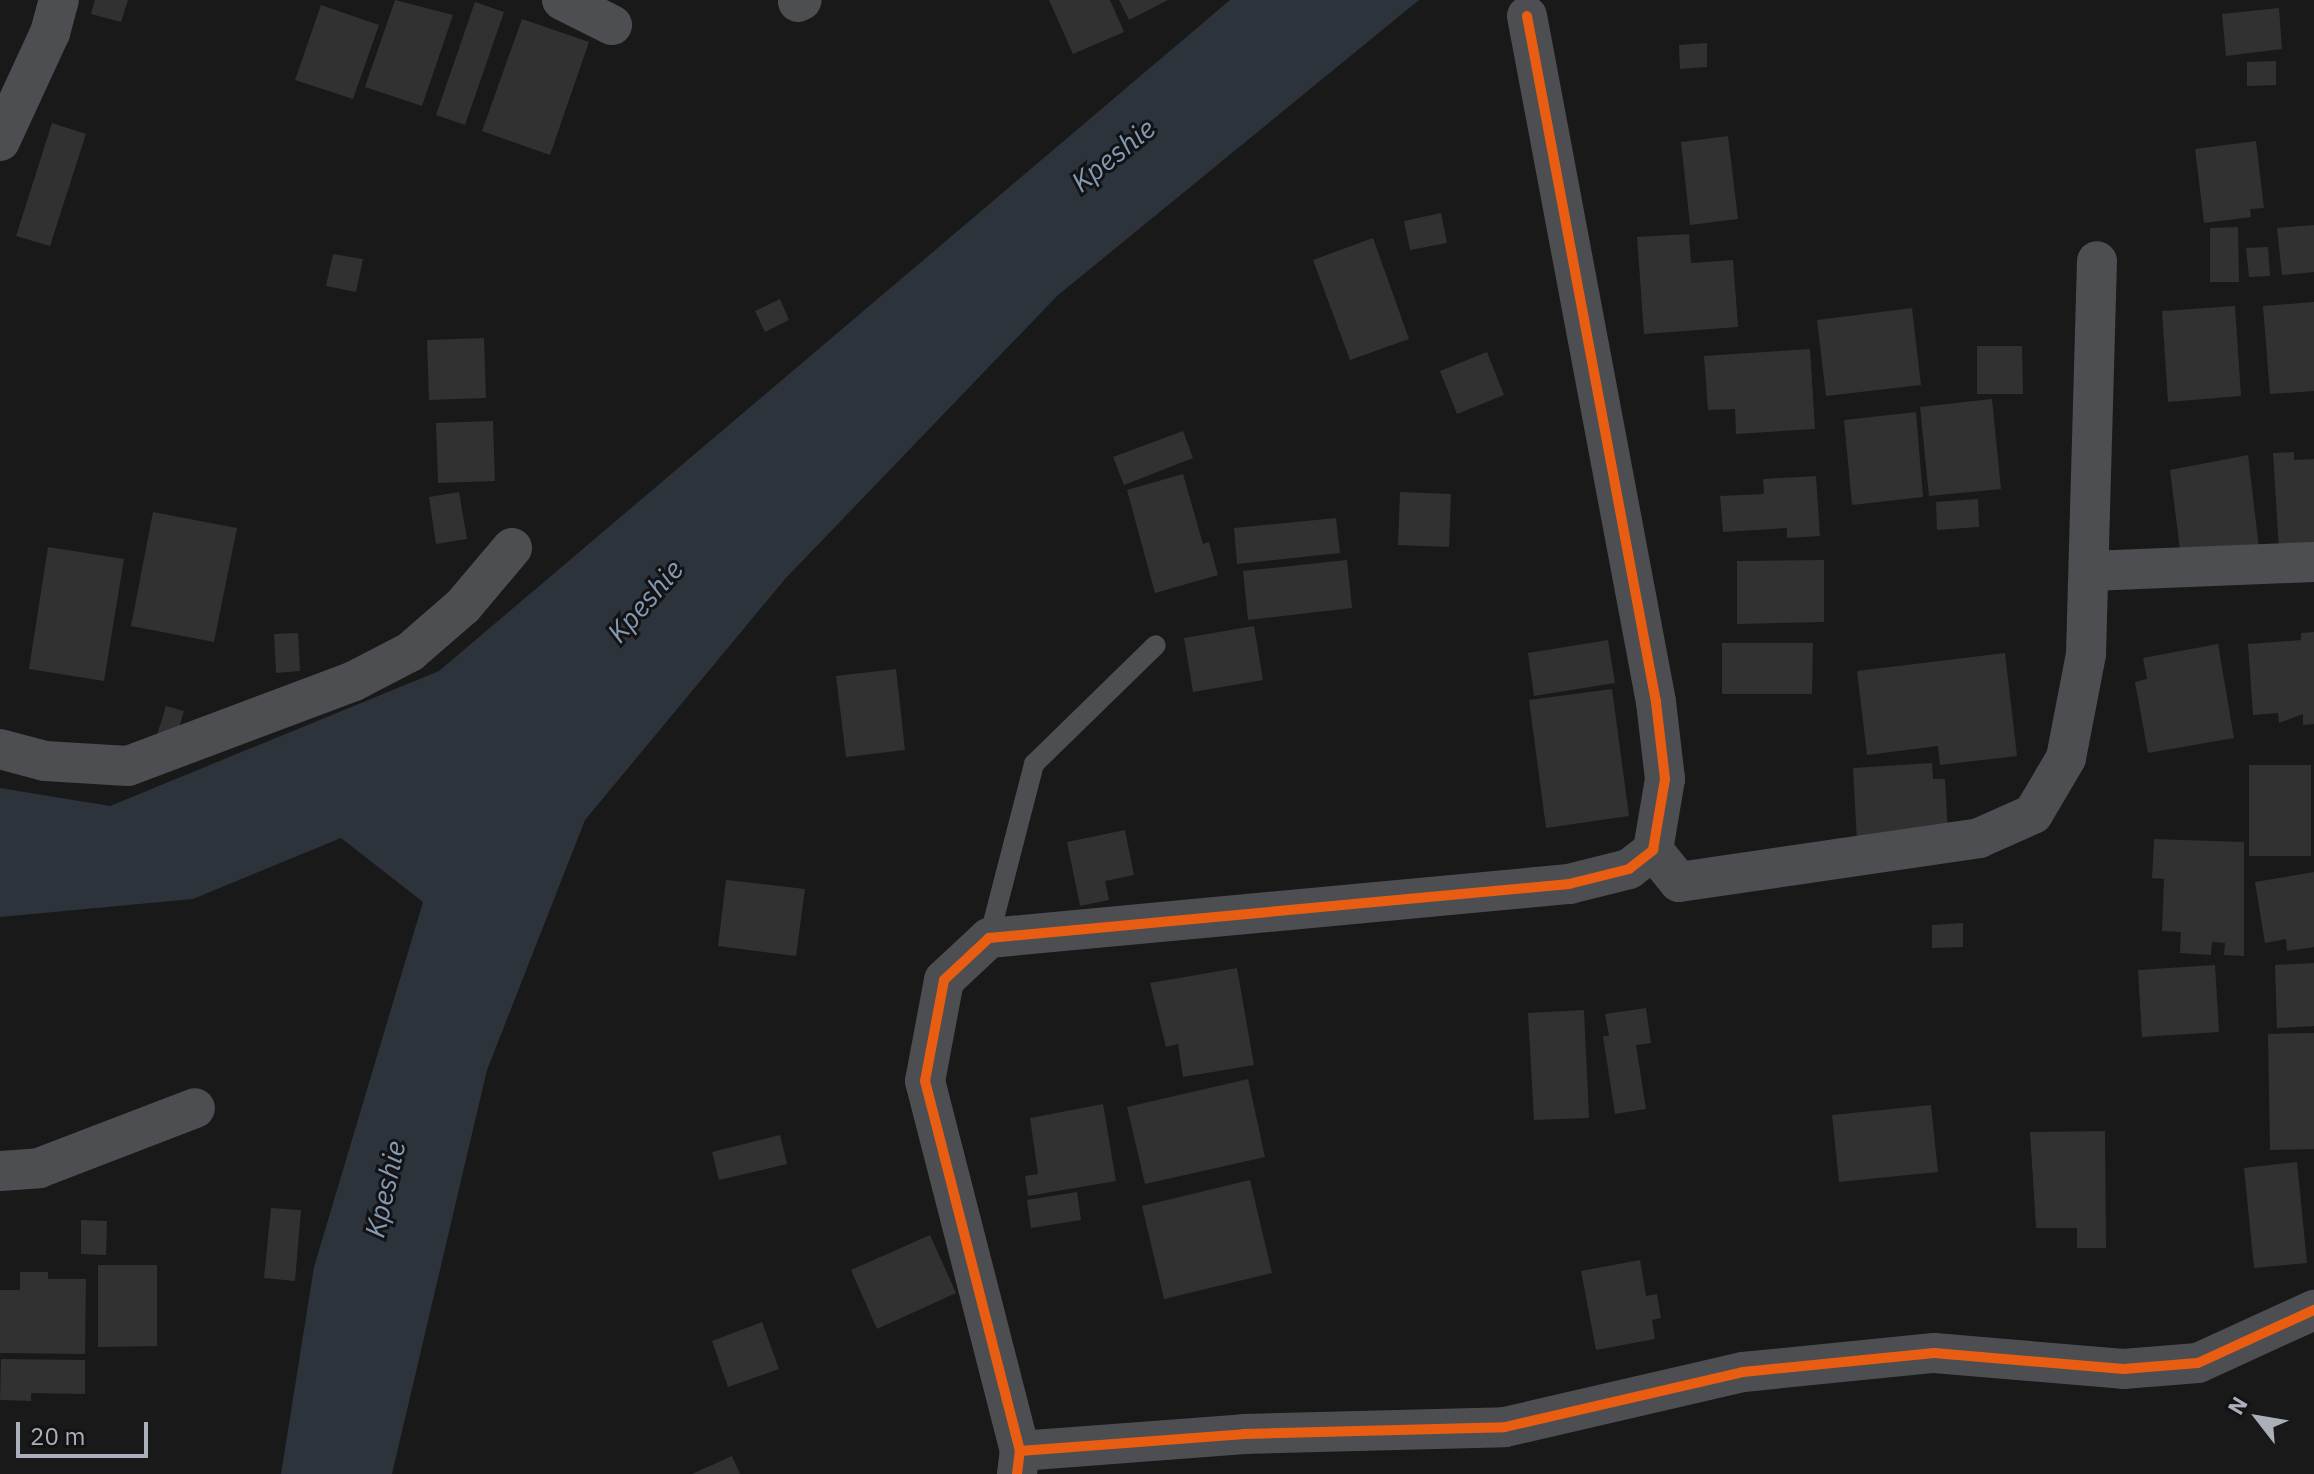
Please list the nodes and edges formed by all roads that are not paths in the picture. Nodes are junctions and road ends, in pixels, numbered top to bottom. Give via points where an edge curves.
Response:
1 (59, 0) edge
2 (562, 0) edge
3 (1527, 16) dead end
4 (612, 25) dead end
5 (0, 141) edge
6 (2097, 261) dead end
7 (512, 548) dead end
8 (2314, 562) edge
9 (2090, 571) junction
10 (1156, 645) dead end
11 (0, 749) edge
12 (1653, 850) junction
13 (989, 938) junction
14 (195, 1108) dead end
15 (0, 1171) edge
16 (2314, 1310) edge
17 (1018, 1462) edge

1 - 5 street via 50,33
2 - 4 street
3 - 12 street via 1656,702 1665,779
6 - 9 street
7 - 11 street via 463,606 410,652 354,681 128,766 45,761
8 - 9 street
9 - 12 street via 2086,654 2066,758 2033,814 1979,838 1679,882
10 - 13 lane via 1034,764
12 - 13 street via 1629,869 1569,884
13 - 17 street via 944,980 925,1081
14 - 15 street via 39,1168
16 - 17 street via 2198,1363 2123,1369 1934,1353 1743,1372 1505,1427 1244,1434

